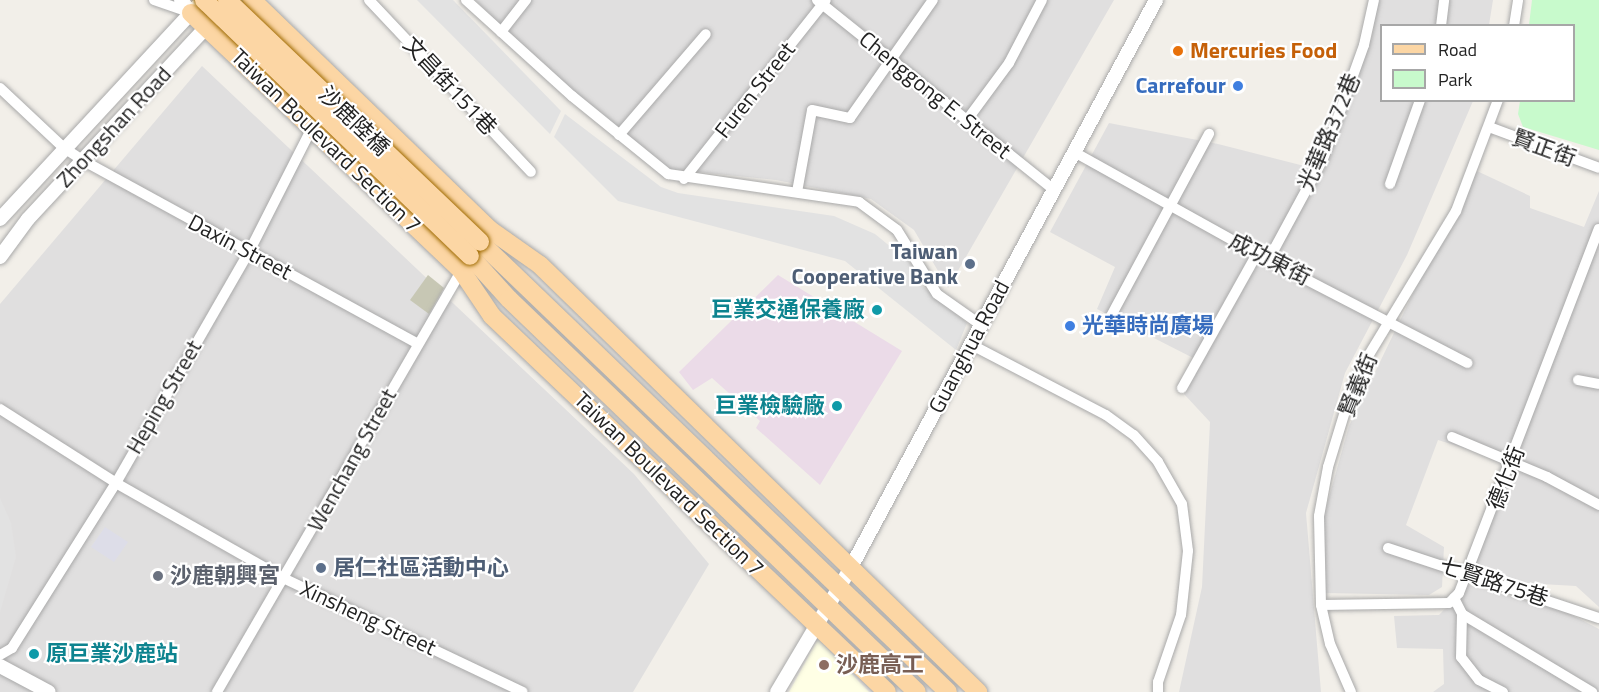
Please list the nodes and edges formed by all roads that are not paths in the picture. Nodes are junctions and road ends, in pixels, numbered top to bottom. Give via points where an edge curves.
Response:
1 (154, 0) edge
2 (229, 0) edge
3 (252, 0) edge
4 (369, 0) edge
5 (466, 0) edge
6 (933, 0) edge
7 (1042, 0) edge
8 (1156, 0) edge
9 (1374, 0) edge
10 (1444, 0) edge
11 (1518, 0) edge
12 (822, 1) edge
13 (195, 3) edge
14 (518, 3) edge
15 (1441, 24) edge
16 (1514, 24) edge
17 (207, 28) junction
18 (501, 32) junction
19 (706, 34) dead end
20 (892, 60) junction
21 (0, 88) edge
22 (1419, 102) edge
23 (1497, 102) edge
24 (967, 120) junction
25 (1489, 127) junction
26 (312, 128) junction
27 (1209, 134) dead end
28 (619, 135) junction
29 (64, 148) junction
30 (1074, 152) junction
31 (84, 161) junction
32 (1599, 168) edge
33 (531, 172) dead end
34 (684, 179) junction
35 (1390, 184) dead end
36 (1054, 190) junction
37 (797, 192) junction
38 (1171, 205) junction
39 (0, 219) edge
40 (1599, 229) edge
41 (475, 249) junction
42 (249, 252) junction
43 (1257, 254) junction
44 (0, 257) edge
45 (1270, 257) junction
46 (1111, 316) dead end
47 (1387, 321) junction
48 (981, 325) junction
49 (417, 343) junction
50 (970, 344) junction
51 (1467, 363) dead end
52 (1578, 380) dead end
53 (1599, 384) edge
54 (1182, 388) dead end
55 (0, 409) edge
56 (1452, 437) dead end
57 (1512, 462) junction
58 (116, 483) junction
59 (1599, 505) edge
60 (1388, 548) dead end
61 (850, 569) junction
62 (1468, 575) junction
63 (285, 579) junction
64 (839, 588) junction
65 (871, 589) junction
66 (1454, 598) junction
67 (1321, 605) junction
68 (827, 606) junction
69 (1462, 614) junction
70 (1599, 618) edge
71 (816, 625) junction
72 (0, 655) edge
73 (0, 666) edge
74 (501, 687) edge
75 (49, 692) edge
76 (216, 692) edge
77 (523, 692) edge
78 (777, 692) edge
79 (886, 692) edge
80 (917, 692) edge
81 (948, 692) edge
82 (978, 692) edge
83 (1158, 692) edge
84 (1351, 692) edge
85 (1503, 692) edge
86 (1592, 692) edge

1 - 13 street
2 - 17 street, Zhongshan Road
2 - 41 main road, 沙鹿陸橋, bridge
3 - 41 main road, Taiwan Boulevard Section 7
4 - 33 street, 文昌街151巷
5 - 18 street
6 - 20 street
7 - 24 street via 1009,63
8 - 30 street, Guanghua Road
9 - 45 street, 光華路372巷 via 1364,45 1323,159
10 - 15 street
11 - 16 street
12 - 20 street, Chenggong E. Street
12 - 34 street, Furen Street
13 - 17 main road, Taiwan Boulevard Section 7
13 - 29 street, Zhongshan Road
13 - 41 main road, 沙鹿陸橋, bridge
14 - 18 street
17 - 26 main road, Taiwan Boulevard Section 7
17 - 31 street, Zhongshan Road
18 - 28 street
19 - 28 street
20 - 24 street, Chenggong E. Street
20 - 37 street via 850,118 812,110
21 - 29 street, Daxin Street
22 - 35 street
23 - 25 street, 賢義街
24 - 36 street, Chenggong E. Street
25 - 32 street, 賢正街
25 - 47 street, 賢義街 via 1456,211
26 - 41 main road, Taiwan Boulevard Section 7
26 - 42 street, Heping Street
27 - 38 street
28 - 34 street via 668,174
29 - 31 street, Daxin Street
29 - 39 street, Zhongshan Road
30 - 36 street, Guanghua Road
30 - 38 street, 成功東街
31 - 42 street, Daxin Street
31 - 44 street, Zhongshan Road via 28,219
34 - 37 street
36 - 48 street, Guanghua Road
37 - 48 street via 859,202 883,216 897,230 938,294
38 - 43 street, 成功東街
38 - 46 street
40 - 57 street, 德化街
41 - 49 street, Wenchang Street
41 - 61 main road, Taiwan Boulevard Section 7 via 540,266
41 - 64 main road, Taiwan Boulevard Section 7 via 524,282
41 - 68 main road, Taiwan Boulevard Section 7 via 508,299
41 - 71 main road, Taiwan Boulevard Section 7 via 492,316
42 - 49 street, Daxin Street
42 - 58 street, Heping Street
43 - 45 street, 成功東街
43 - 54 street
45 - 47 street, 成功東街
47 - 51 street, 成功東街
47 - 67 street, 賢義街 via 1350,395 1328,466 1319,516
48 - 50 street, Guanghua Road
49 - 63 street, Wenchang Street
50 - 61 street, Guanghua Road
50 - 83 street via 1106,415 1134,435 1158,462 1182,504 1188,551 1181,615
52 - 53 street
55 - 58 street, Xinsheng Street
56 - 57 street
57 - 59 street
57 - 62 street, 德化街
58 - 63 street, Xinsheng Street
58 - 72 street, Heping Street via 12,648
60 - 62 street, 七賢路75巷
61 - 64 street, Guanghua Road
61 - 65 main road, Taiwan Boulevard Section 7
62 - 66 street, 德化街
62 - 70 street, 七賢路75巷 via 1534,593
63 - 74 street, Xinsheng Street
63 - 76 street, Wenchang Street
64 - 65 main road
64 - 68 street, Guanghua Road
64 - 81 main road, Taiwan Boulevard Section 7
65 - 82 main road, Taiwan Boulevard Section 7
66 - 67 street via 1449,603
66 - 69 street
67 - 84 street, 賢義街 via 1329,644
68 - 71 street, Guanghua Road
68 - 80 main road, Taiwan Boulevard Section 7
69 - 85 street via 1461,657 1479,680
69 - 86 street
71 - 78 street, Guanghua Road
71 - 79 main road, Taiwan Boulevard Section 7
73 - 75 street
74 - 77 street, Xinsheng Street

